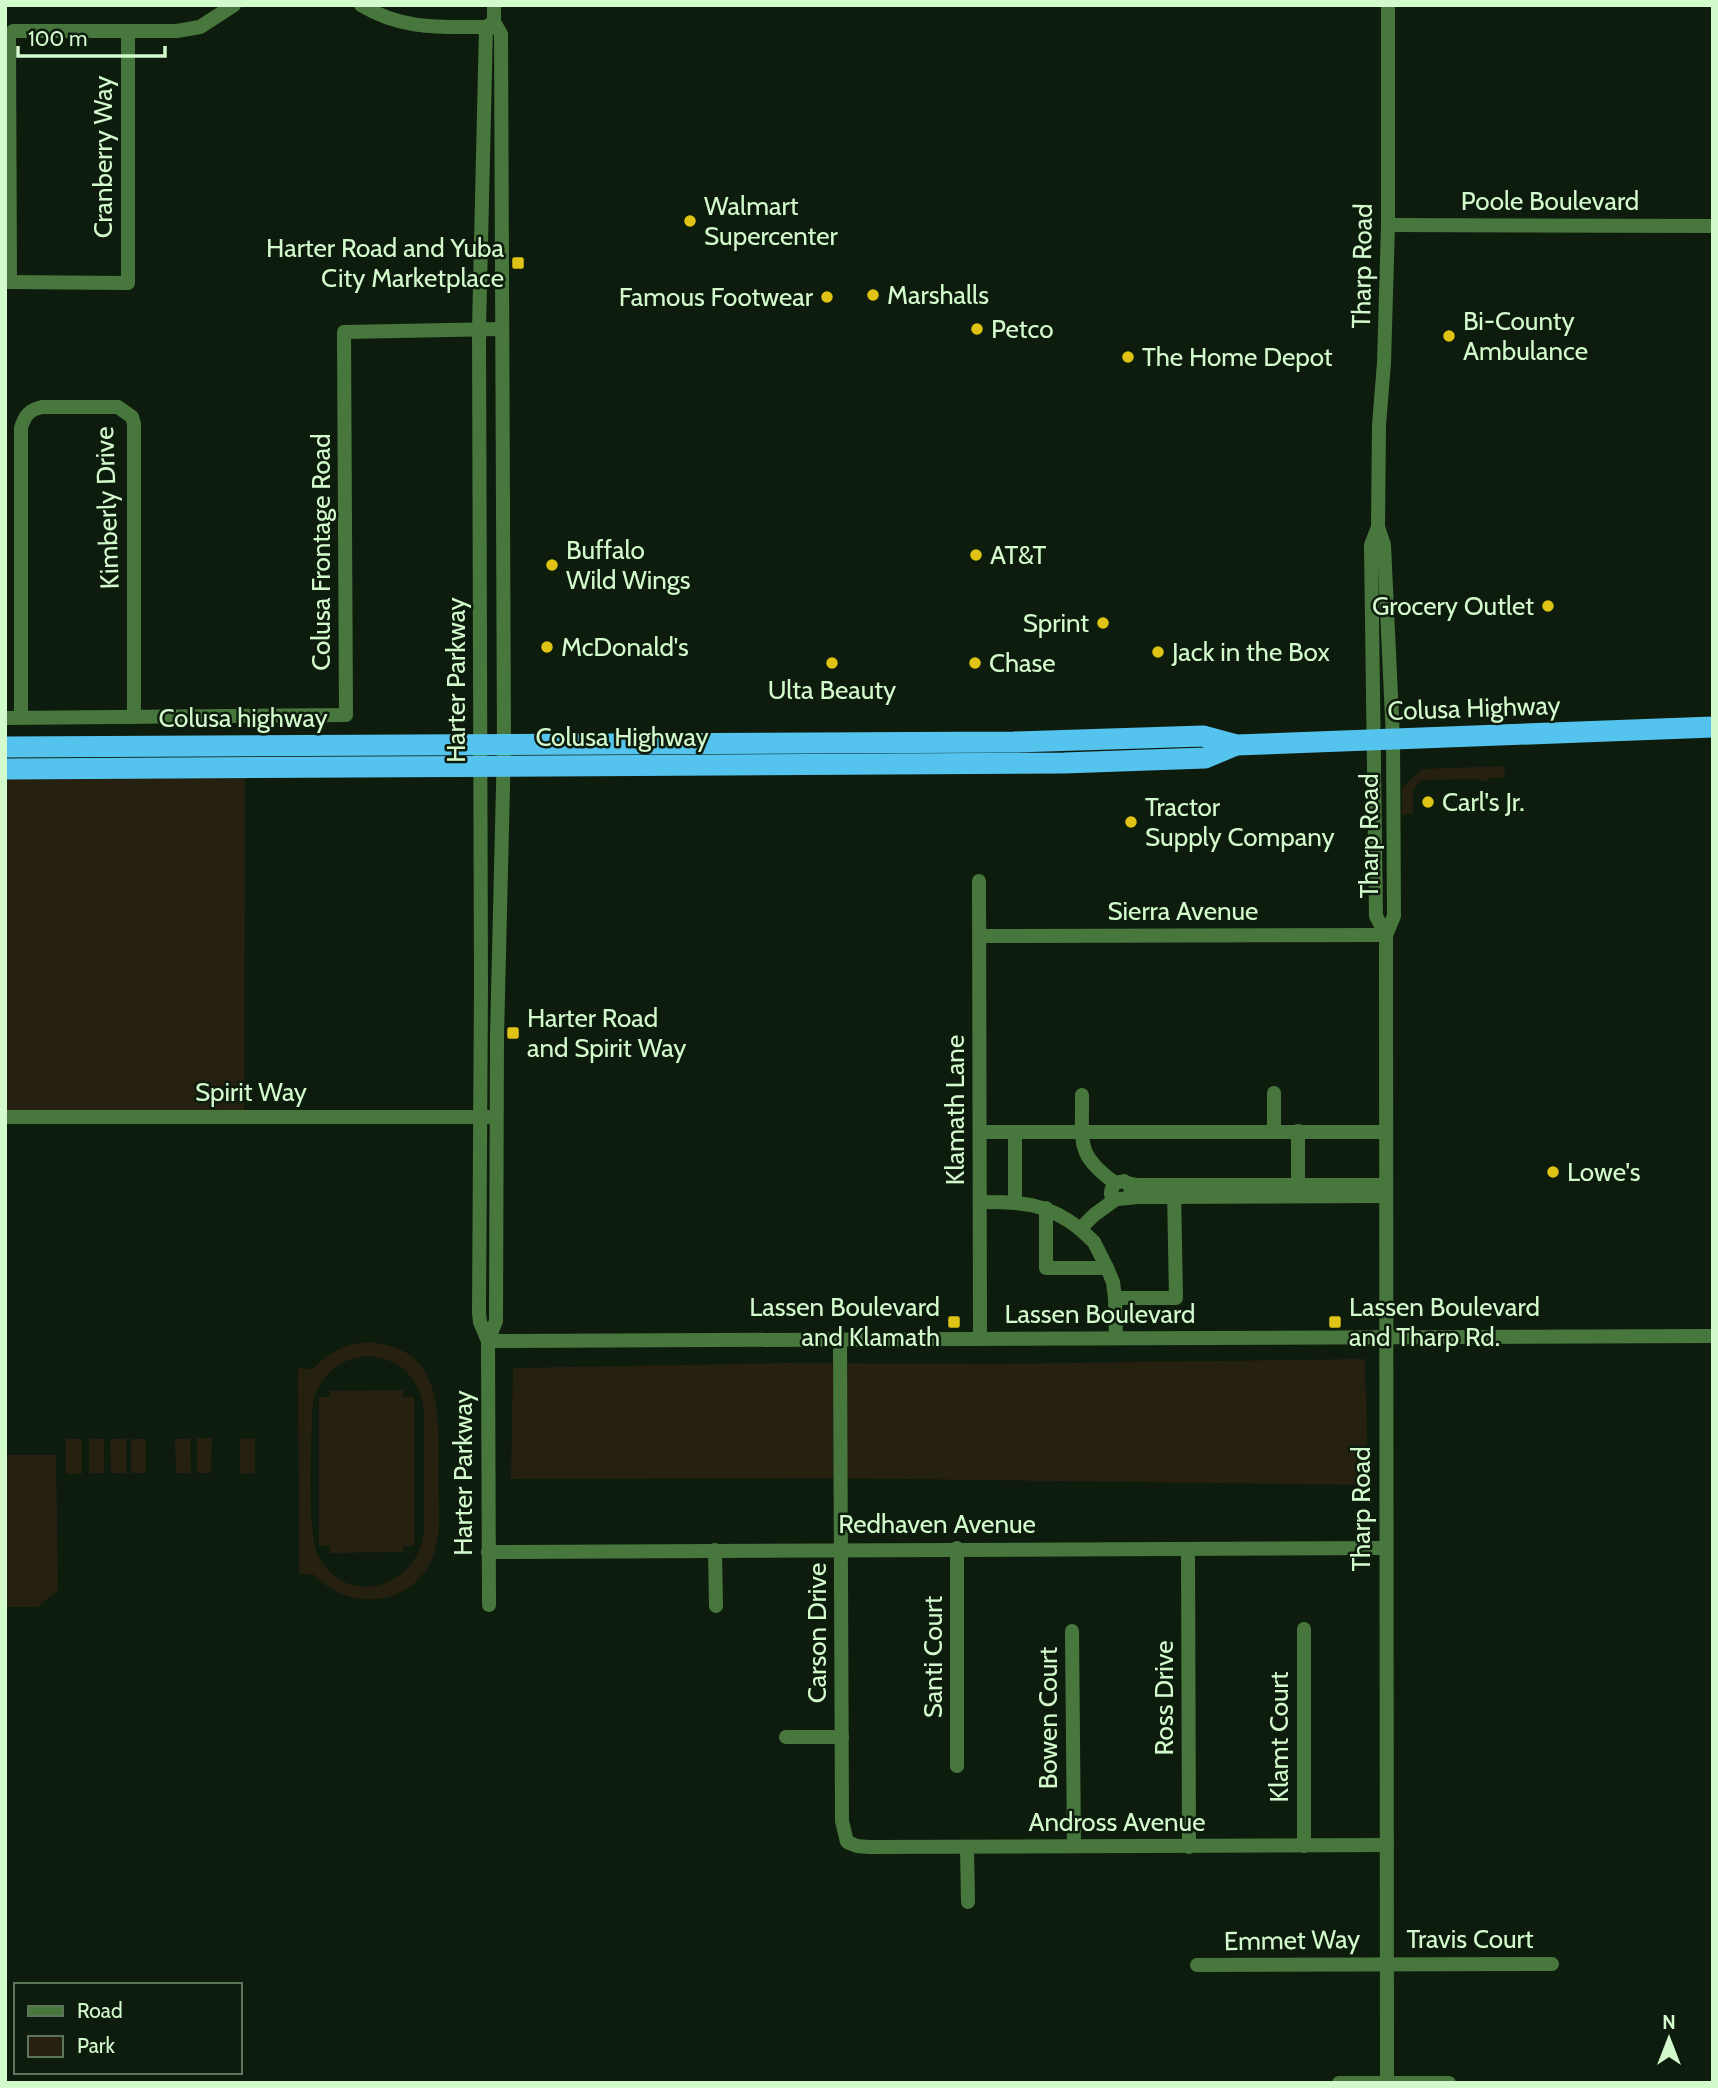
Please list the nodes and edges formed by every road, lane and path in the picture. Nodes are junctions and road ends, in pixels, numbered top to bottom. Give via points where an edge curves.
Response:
1 (234, 5) edge
2 (361, 5) edge
3 (494, 5) edge
4 (1388, 5) edge
5 (490, 24) junction
6 (128, 32) junction
7 (1388, 225) junction
8 (1713, 226) edge
9 (8, 282) edge
10 (479, 329) junction
11 (502, 329) junction
12 (1378, 527) junction
13 (21, 717) junction
14 (134, 717) junction
15 (5, 718) edge
16 (1713, 727) edge
17 (1383, 739) junction
18 (481, 744) junction
19 (503, 744) junction
20 (1237, 745) junction
21 (5, 747) edge
22 (503, 765) junction
23 (481, 766) junction
24 (5, 769) edge
25 (979, 881) dead end
26 (1386, 935) junction
27 (980, 936) junction
28 (1274, 1093) dead end
29 (1082, 1094) dead end
30 (480, 1117) junction
31 (5, 1118) edge
32 (496, 1118) junction
33 (1274, 1131) junction
34 (1298, 1131) junction
35 (980, 1132) junction
36 (1015, 1132) junction
37 (1083, 1132) junction
38 (1386, 1132) junction
39 (1121, 1183) junction
40 (1174, 1191) junction
41 (1298, 1191) junction
42 (1386, 1191) junction
43 (1122, 1199) junction
44 (980, 1202) junction
45 (1015, 1202) junction
46 (1046, 1208) junction
47 (1080, 1229) junction
48 (1107, 1268) junction
49 (1115, 1298) junction
50 (1713, 1336) edge
51 (979, 1338) junction
52 (1116, 1338) junction
53 (1385, 1338) junction
54 (840, 1339) junction
55 (488, 1341) junction
56 (957, 1548) junction
57 (1386, 1548) junction
58 (841, 1549) junction
59 (1188, 1549) junction
60 (715, 1550) junction
61 (488, 1552) junction
62 (489, 1605) dead end
63 (716, 1606) dead end
64 (1304, 1629) dead end
65 (1072, 1631) dead end
66 (786, 1737) dead end
67 (842, 1737) junction
68 (957, 1766) dead end
69 (847, 1842) joint
70 (1387, 1845) junction
71 (1074, 1846) junction
72 (1304, 1846) junction
73 (1189, 1847) junction
74 (968, 1848) junction
75 (968, 1902) dead end
76 (1388, 1963) junction
77 (1552, 1964) dead end
78 (1197, 1965) dead end
79 (1387, 2082) edge
80 (1339, 2083) edge
81 (1449, 2083) edge

1 - 6 street via 200,27
2 - 5 street via 379,16 422,27
3 - 5 street, Harter Parkway
4 - 7 street, Tharp Road
5 - 10 street, Harter Parkway
5 - 11 street, Harter Parkway via 501,34
6 - 9 street via 13,31 9,36
6 - 9 street, Cranberry Way via 128,283
7 - 8 street, Poole Boulevard
7 - 12 street, Tharp Road
10 - 11 street, Colusa Frontage Road
10 - 14 street, Colusa Frontage Road via 344,332 346,715
10 - 18 street, Harter Parkway
11 - 19 street, Harter Parkway
12 - 17 street, Tharp Road via 1384,545
12 - 17 street, Tharp Road via 1371,545
13 - 14 street, Colusa Frontage Road
13 - 14 street, Kimberly Drive via 24,417 41,407 118,407 134,424
13 - 15 street, Colusa Frontage Road
16 - 17 highway, Colusa Highway
17 - 20 highway, Colusa Highway
17 - 26 street, Tharp Road via 1394,916
17 - 26 street, Tharp Road via 1376,916
18 - 19 highway, Colusa Highway
18 - 21 highway, Colusa highway
18 - 23 street, Harter Parkway
19 - 20 highway, Colusa Highway via 1203,737
19 - 22 street, Harter Parkway
20 - 22 highway, Colusa Highway via 1205,758 1064,763
22 - 23 highway, Colusa Highway
22 - 32 street, Harter Parkway
23 - 24 highway, Colusa Highway
23 - 30 street, Harter Parkway
25 - 27 street, Klamath Lane
26 - 27 street, Sierra Avenue
26 - 38 street, Tharp Road
27 - 35 street, Klamath Lane
28 - 33 street
29 - 37 street
30 - 31 street, Spirit Way
30 - 32 street, Spirit Way
30 - 55 street, Harter Parkway via 479,1313
32 - 55 street, Harter Parkway via 496,1321
33 - 34 street
33 - 37 street
34 - 38 street
34 - 41 street
35 - 36 street
35 - 44 street, Klamath Lane
36 - 37 street
36 - 45 street
37 - 39 street via 1087,1158
38 - 42 street, Tharp Road
39 - 40 street
39 - 43 street via 1131,1189
40 - 41 street
40 - 43 street
40 - 49 street via 1175,1298
41 - 42 street
42 - 53 street, Tharp Road
43 - 47 street
44 - 45 street
44 - 51 street, Klamath Lane
45 - 46 street
46 - 47 street
46 - 48 street via 1046,1268
47 - 48 street via 1094,1242
48 - 49 street
49 - 52 street
50 - 53 street, Lassen Boulevard
51 - 52 street, Lassen Boulevard
51 - 54 street, Lassen Boulevard
52 - 53 street, Lassen Boulevard
53 - 57 street, Tharp Road
54 - 55 street, Lassen Boulevard
54 - 58 street, Carson Drive
55 - 61 street, Harter Parkway
56 - 58 street, Redhaven Avenue
56 - 59 street, Redhaven Avenue
56 - 68 street, Santi Court
57 - 59 street, Redhaven Avenue
57 - 70 street, Tharp Road
58 - 60 street, Redhaven Avenue
58 - 67 street, Carson Drive
59 - 73 street, Ross Drive
60 - 61 street, Redhaven Avenue
60 - 63 street
61 - 62 street, Harter Parkway
64 - 72 street, Klamt Court
65 - 71 street, Bowen Court
66 - 67 street
67 - 69 street, Carson Drive via 842,1821
69 - 74 street, Andross Avenue via 869,1847
70 - 72 street, Andross Avenue
70 - 76 street, Tharp Road
71 - 73 street, Andross Avenue
71 - 74 street, Andross Avenue
72 - 73 street, Andross Avenue
74 - 75 street
76 - 77 street, Travis Court
76 - 78 street, Emmet Way
76 - 79 street, Tharp Road
79 - 80 street
79 - 81 street

